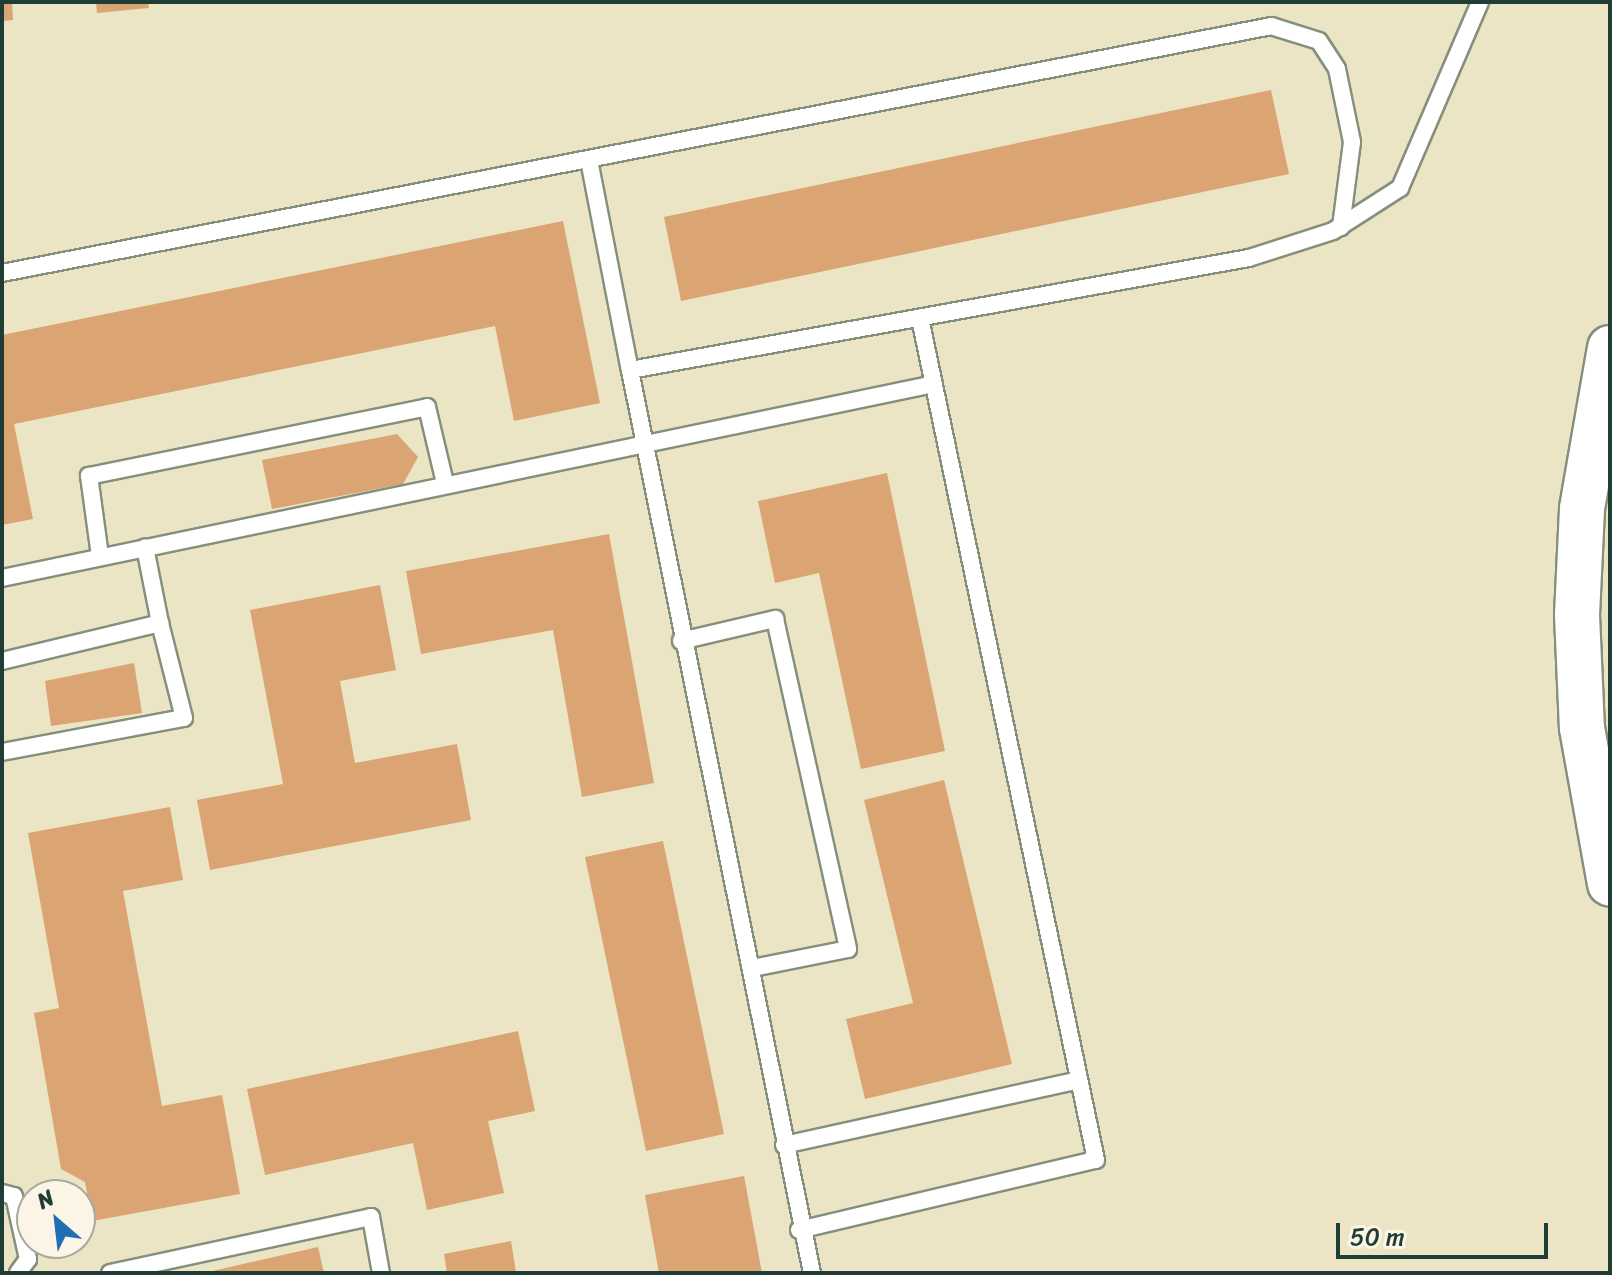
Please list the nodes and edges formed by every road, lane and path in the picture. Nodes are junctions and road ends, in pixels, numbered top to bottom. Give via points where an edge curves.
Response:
1 (1480, 2) edge
2 (589, 160) junction
3 (1341, 227) junction
4 (2, 273) edge
5 (920, 318) junction
6 (1610, 348) edge
7 (630, 370) junction
8 (934, 384) junction
9 (641, 440) junction
10 (445, 483) junction
11 (145, 547) junction
12 (100, 556) junction
13 (2, 578) edge
14 (160, 623) junction
15 (681, 641) junction
16 (2, 661) edge
17 (2, 752) edge
18 (1610, 884) edge
19 (752, 968) junction
20 (1079, 1080) junction
21 (784, 1145) junction
22 (2, 1193) edge
23 (799, 1230) junction
24 (18, 1273) edge
25 (110, 1273) edge
26 (381, 1273) edge
27 (812, 1273) edge

1 - 3 lane via 1400,188
2 - 3 lane via 1271,26 1319,41 1337,69 1352,142
2 - 4 lane
2 - 7 lane
3 - 5 lane via 1249,258
5 - 7 lane
5 - 8 lane
6 - 18 highway via 1582,509 1577,615 1582,728
7 - 9 lane
8 - 9 lane
8 - 20 lane
9 - 10 lane
9 - 15 lane
10 - 11 lane
10 - 12 lane via 427,407 89,476
11 - 12 lane
11 - 14 lane
12 - 13 lane
14 - 16 lane
14 - 17 lane via 184,718
15 - 19 lane
15 - 19 lane via 775,619 848,949
19 - 21 lane
20 - 21 lane
20 - 23 lane via 1096,1160
21 - 23 lane
22 - 24 lane via 14,1196 28,1259
23 - 27 lane
25 - 26 lane via 371,1217

